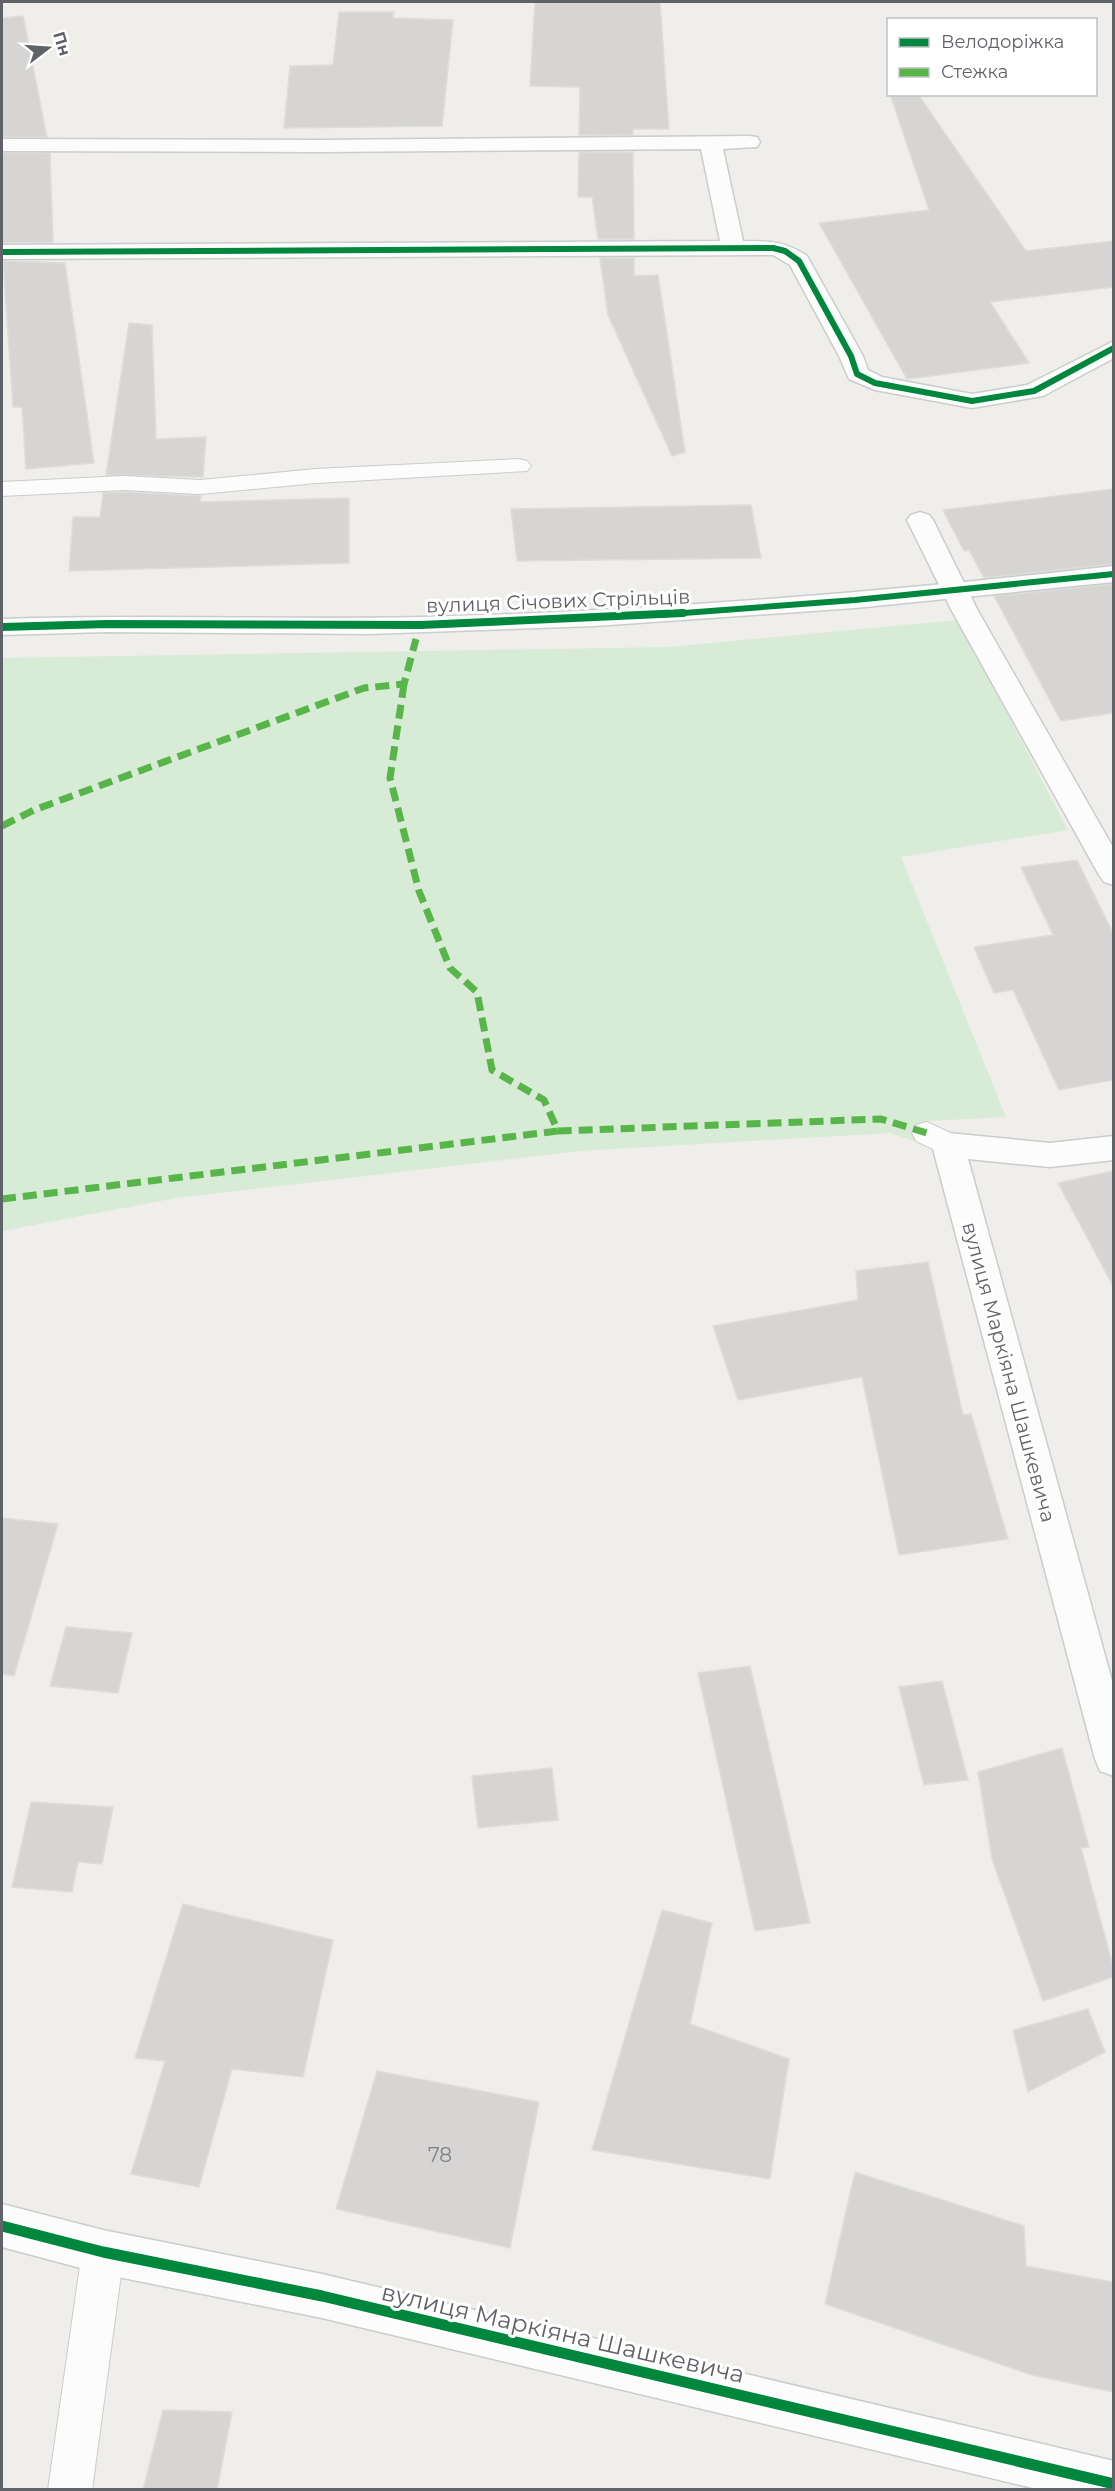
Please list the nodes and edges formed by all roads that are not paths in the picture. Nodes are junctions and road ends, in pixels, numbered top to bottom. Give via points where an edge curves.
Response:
1 (749, 142) dead end
2 (711, 144) junction
3 (2, 145) edge
4 (733, 248) junction
5 (2, 252) edge
6 (1113, 348) edge
7 (519, 466) dead end
8 (2, 489) edge
9 (920, 520) dead end
10 (1113, 574) edge
11 (955, 593) junction
12 (2, 627) edge
13 (1113, 875) edge
14 (1113, 1148) edge
15 (1113, 1759) edge
16 (2, 2226) edge
17 (103, 2252) junction
18 (1113, 2484) edge
19 (70, 2490) edge

1 - 2 street
2 - 3 street
2 - 4 street
4 - 5 street
4 - 6 street via 773,248 799,261 857,374 875,383 972,401 1034,391
7 - 8 lane via 316,476 200,487 124,483
9 - 11 street
10 - 11 street, вулиця Січових Стрільців
11 - 12 street, вулиця Січових Стрільців via 726,612 420,625
11 - 13 street
14 - 15 street, вулиця Маркіяна Шашкевича via 1050,1155 938,1139
16 - 17 street, вулиця Маркіяна Шашкевича
17 - 18 street, вулиця Маркіяна Шашкевича via 322,2296
17 - 19 lane

